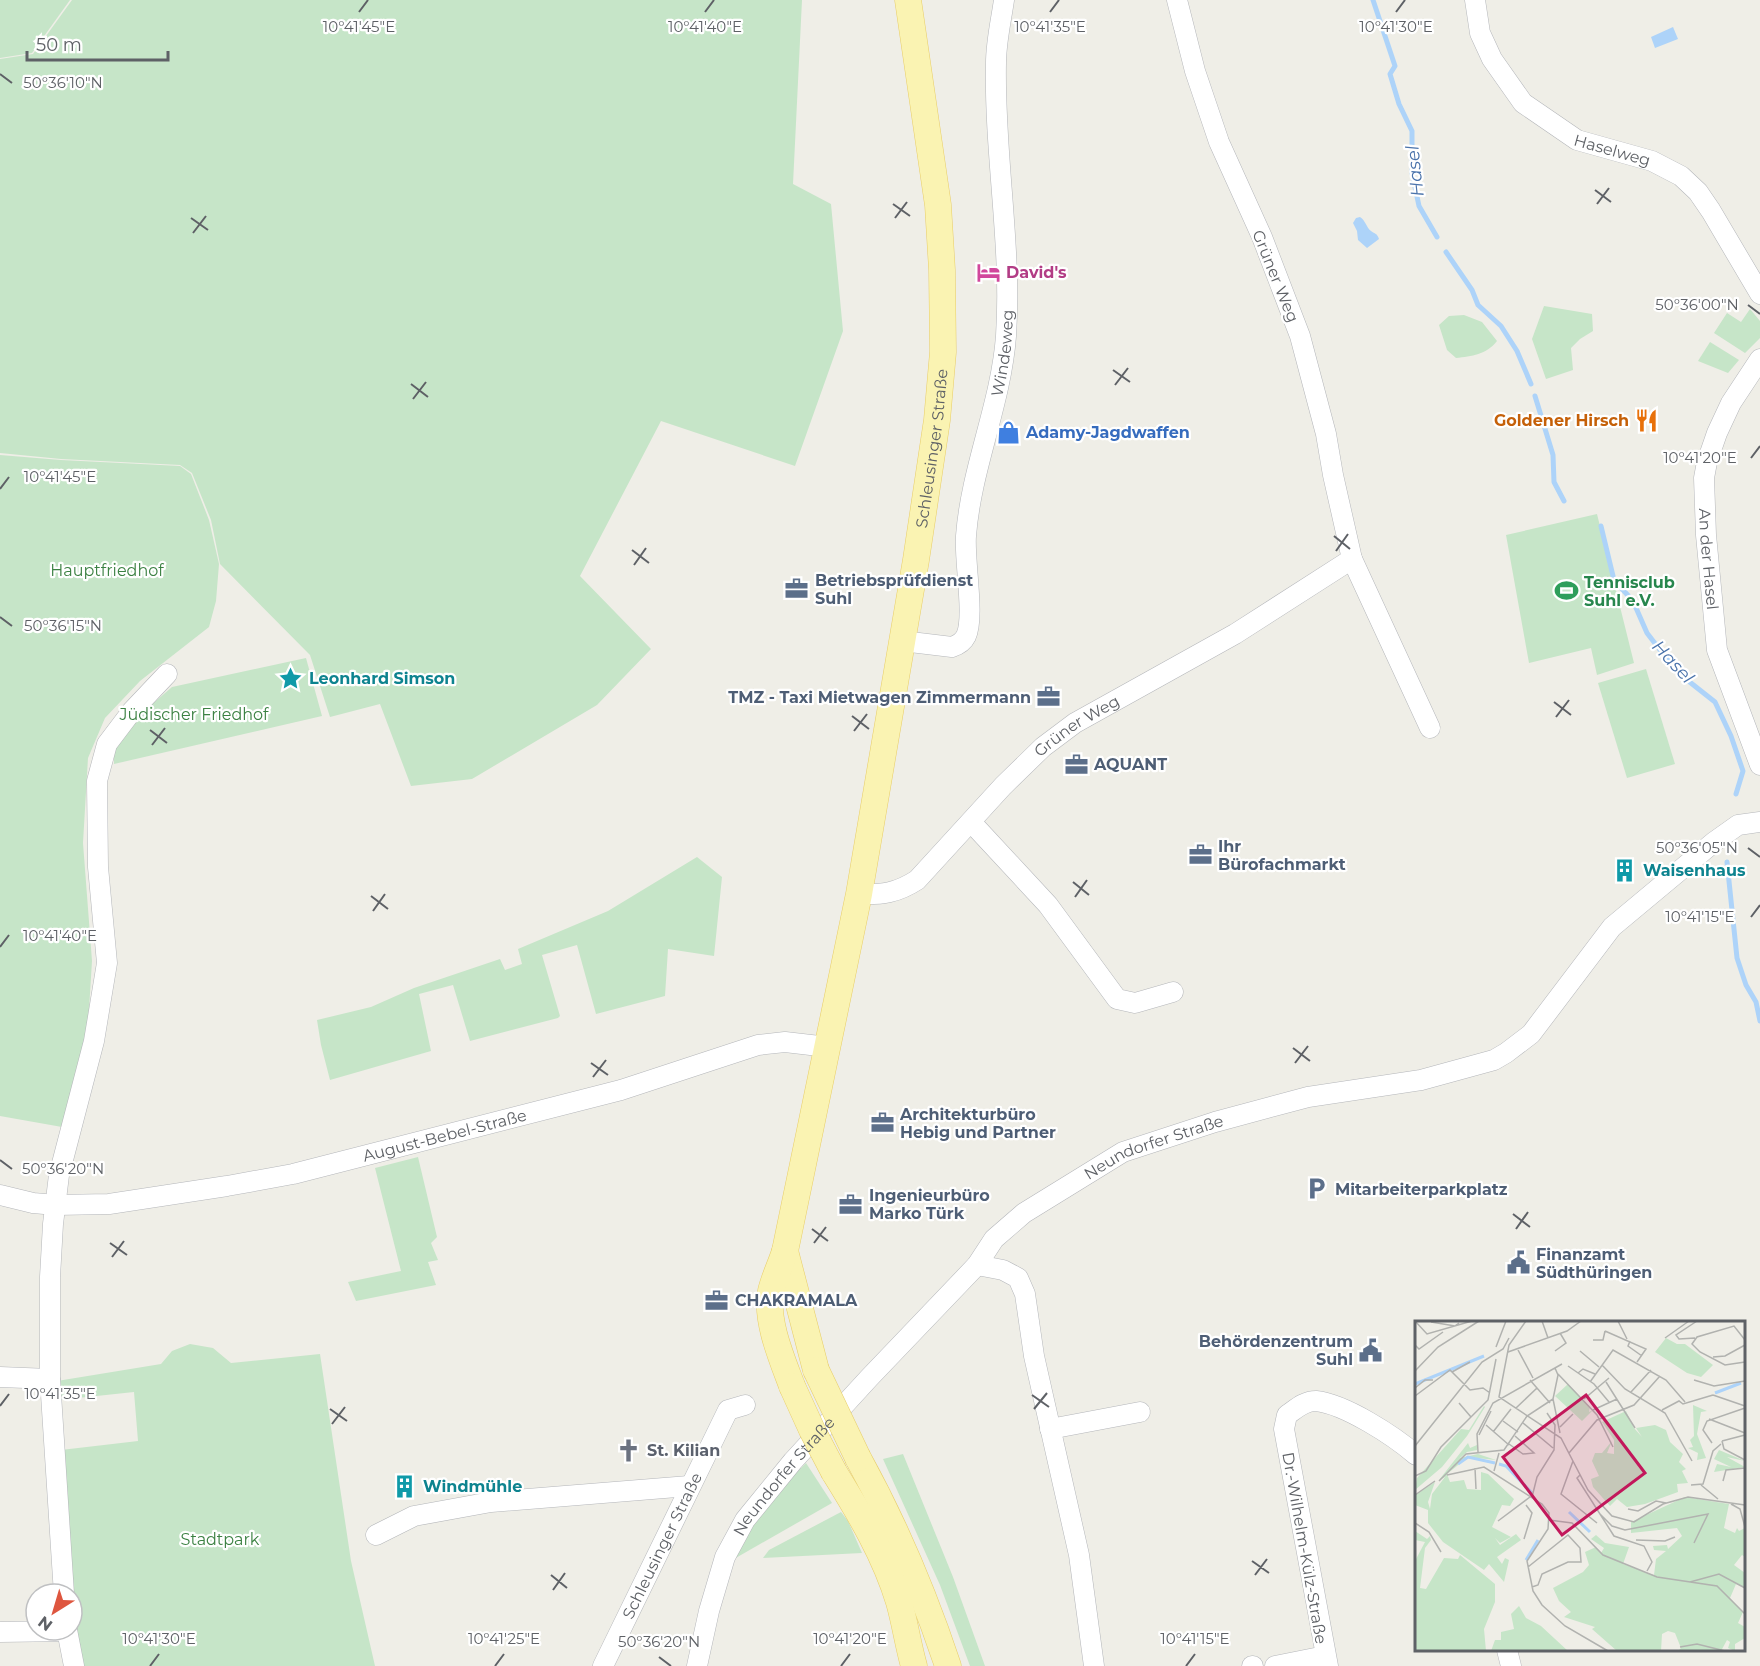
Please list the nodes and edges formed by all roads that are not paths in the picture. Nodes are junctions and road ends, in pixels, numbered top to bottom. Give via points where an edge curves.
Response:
1 (908, 0) edge
2 (1004, 0) edge
3 (1178, 0) edge
4 (1474, 0) edge
5 (1760, 294) edge
6 (1760, 359) edge
7 (1352, 559) junction
8 (902, 641) junction
9 (167, 674) dead end
10 (1430, 728) dead end
11 (1760, 765) edge
12 (972, 822) junction
13 (1760, 822) edge
14 (859, 894) junction
15 (1173, 992) dead end
16 (828, 1047) junction
17 (0, 1195) edge
18 (56, 1205) junction
19 (785, 1251) junction
20 (977, 1265) junction
21 (0, 1377) edge
22 (50, 1379) junction
23 (745, 1406) dead end
24 (1140, 1412) dead end
25 (1050, 1429) junction
26 (1415, 1454) edge
27 (689, 1486) junction
28 (376, 1535) dead end
29 (63, 1582) edge
30 (24, 1631) edge
31 (0, 1632) edge
32 (69, 1642) edge
33 (1507, 1651) edge
34 (1326, 1661) edge
35 (914, 1663) edge
36 (74, 1666) edge
37 (603, 1666) edge
38 (697, 1666) edge
39 (948, 1666) edge
40 (1094, 1666) edge
41 (1275, 1666) edge
42 (1511, 1666) edge

1 - 8 main road, Schleusinger Straße via 938,205 943,352 937,420
2 - 8 street, Windeweg via 996,61 1006,338 999,388 975,477 966,537 969,622 965,637 952,647
3 - 7 street, Grüner Weg via 1195,71 1219,142 1262,237 1300,336 1326,434
4 - 5 street, Haselweg via 1480,33 1492,59 1523,103 1577,140 1652,161 1681,177 1711,211
6 - 11 street, An der Hasel via 1731,403 1704,478 1717,650
7 - 10 street, Grüner Weg
7 - 12 street, Grüner Weg via 1235,634 1075,723 1043,747
8 - 14 main road, Schleusinger Straße
9 - 18 street via 107,744 97,781 98,867 106,963 94,1041 59,1175
12 - 14 street, Grüner Weg via 908,886 884,895
12 - 15 street via 1048,905 1117,999 1135,1003
13 - 20 street, Neundorfer Straße via 1738,825 1714,842 1612,927 1531,1034 1494,1060 1421,1080 1308,1097 1123,1152 1024,1213 994,1239
14 - 16 main road, Schleusinger Straße
16 - 18 street, August-Bebel-Straße via 785,1042 758,1045 621,1090 293,1174 109,1203
16 - 19 main road
17 - 18 street, August-Bebel-Straße
18 - 22 street via 50,1277
19 - 35 main road, bridge via 771,1293 776,1338 812,1430 868,1527 886,1567
19 - 39 main road, bridge via 816,1370 908,1557
20 - 25 street via 1003,1270 1018,1278 1022,1286
20 - 38 street, Neundorfer Straße via 832,1418 745,1520 725,1557
21 - 22 street
22 - 29 street
23 - 27 street, Schleusinger Straße via 728,1410
24 - 25 street
25 - 40 street via 1079,1555
26 - 34 street, Dr.-Wilhelm-Külz-Straße via 1388,1434 1332,1405 1315,1401 1302,1404 1287,1415 1284,1430
27 - 28 street via 491,1502 414,1515
27 - 37 street, Schleusinger Straße
30 - 31 street
32 - 36 street
33 - 42 street
34 - 41 street

